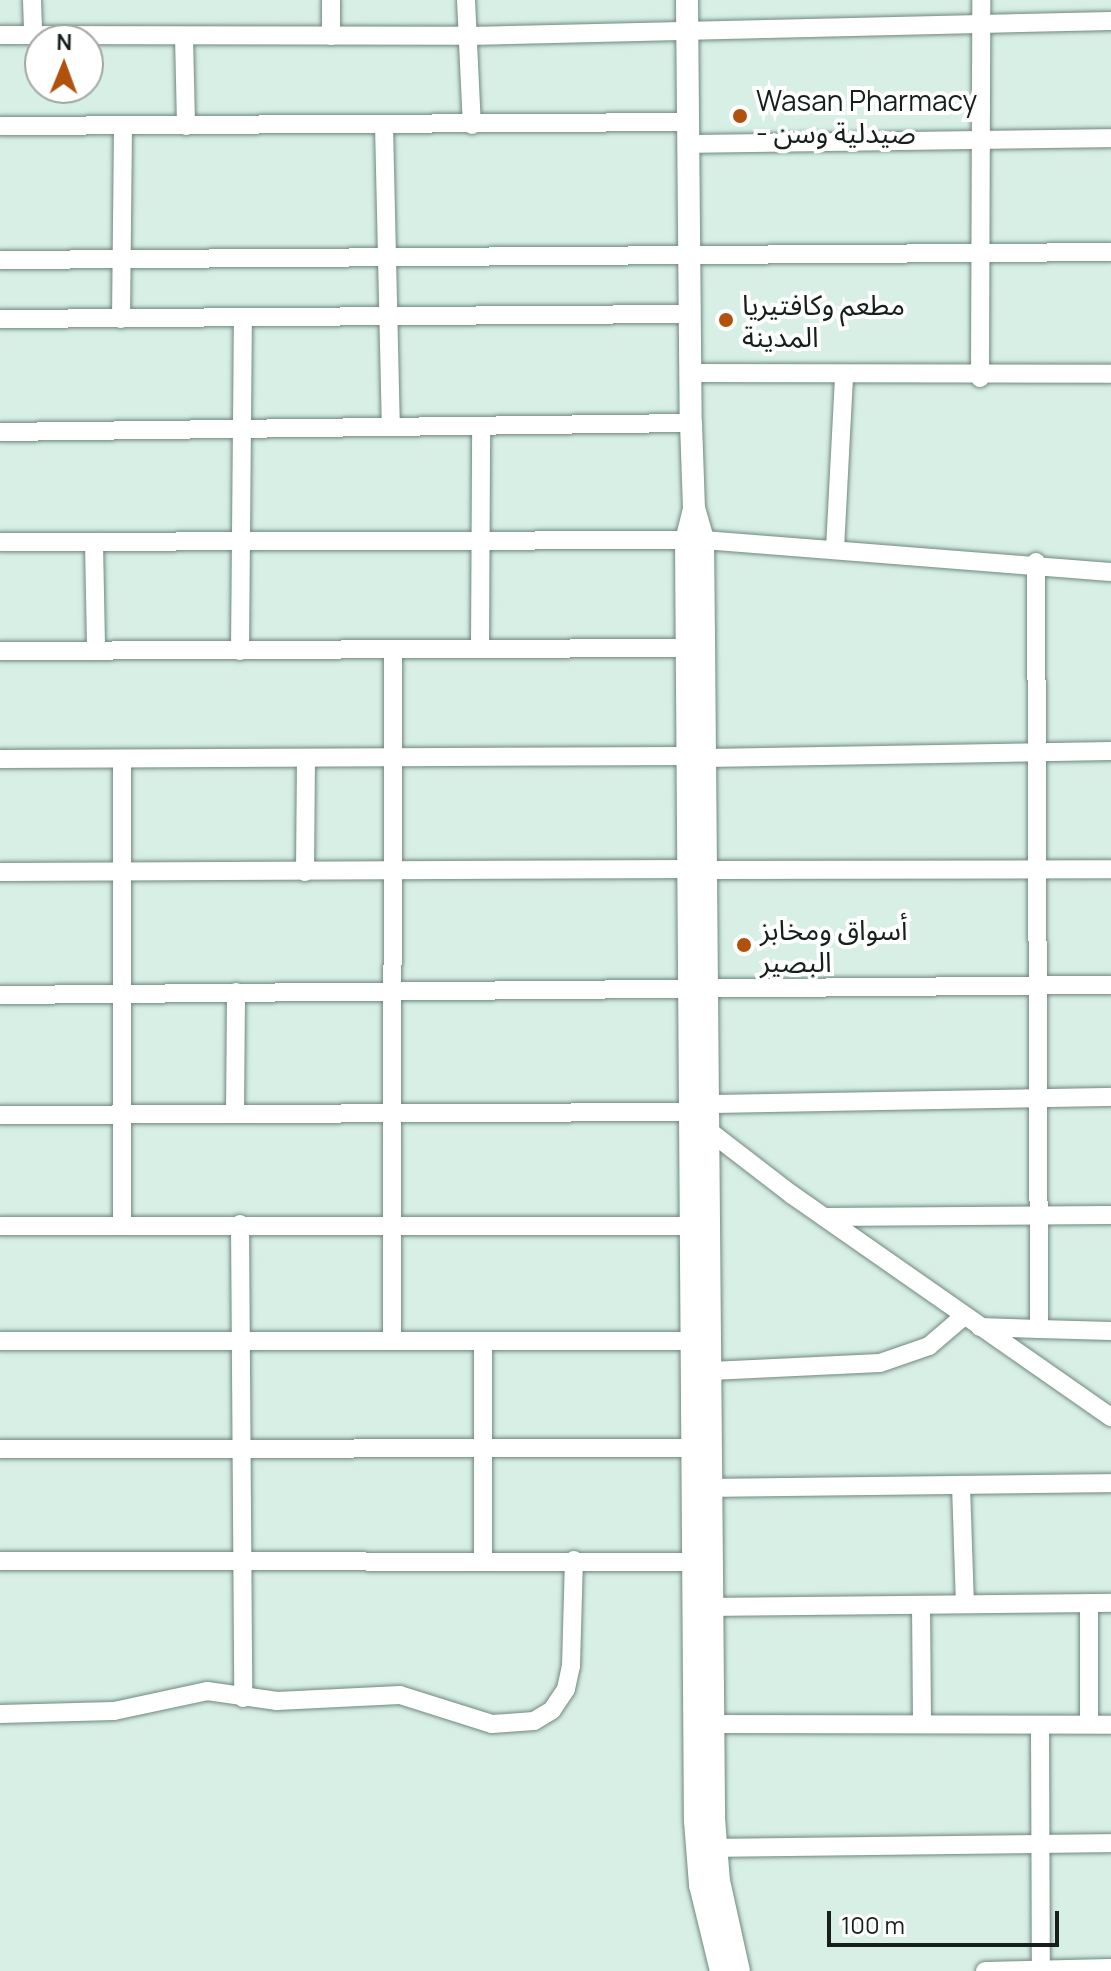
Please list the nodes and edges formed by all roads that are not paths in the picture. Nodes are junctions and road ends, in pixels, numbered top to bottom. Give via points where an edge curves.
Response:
1 (32, 0) edge
2 (331, 0) edge
3 (466, 0) edge
4 (687, 0) edge
5 (981, 0) edge
6 (981, 21) junction
7 (1111, 21) edge
8 (33, 24) edge
9 (686, 32) junction
10 (0, 35) edge
11 (24, 35) edge
12 (104, 35) edge
13 (184, 36) junction
14 (331, 36) junction
15 (468, 36) junction
16 (384, 125) junction
17 (472, 125) junction
18 (0, 126) edge
19 (123, 126) junction
20 (186, 126) junction
21 (688, 133) junction
22 (1111, 138) edge
23 (978, 141) junction
24 (1111, 252) edge
25 (979, 253) junction
26 (688, 254) junction
27 (387, 256) junction
28 (0, 260) edge
29 (122, 260) junction
30 (689, 314) junction
31 (243, 318) junction
32 (388, 318) junction
33 (0, 319) edge
34 (121, 319) junction
35 (690, 373) junction
36 (1111, 374) edge
37 (844, 376) junction
38 (980, 378) junction
39 (691, 423) junction
40 (391, 426) junction
41 (481, 426) junction
42 (243, 428) junction
43 (0, 432) edge
44 (694, 540) junction
45 (480, 541) junction
46 (0, 542) edge
47 (94, 542) junction
48 (242, 542) junction
49 (835, 549) junction
50 (1036, 562) junction
51 (1111, 572) edge
52 (687, 648) junction
53 (480, 649) junction
54 (0, 651) edge
55 (96, 651) junction
56 (240, 651) junction
57 (393, 651) junction
58 (1111, 751) edge
59 (1038, 752) junction
60 (393, 757) junction
61 (696, 757) junction
62 (306, 758) junction
63 (0, 759) edge
64 (122, 761) junction
65 (1111, 869) edge
66 (698, 870) junction
67 (1039, 870) junction
68 (0, 872) edge
69 (305, 872) junction
70 (122, 873) junction
71 (391, 873) junction
72 (1111, 985) edge
73 (1038, 986) junction
74 (698, 990) junction
75 (236, 992) junction
76 (122, 993) junction
77 (392, 994) junction
78 (0, 995) edge
79 (1038, 1096) junction
80 (1111, 1097) edge
81 (698, 1108) junction
82 (235, 1112) junction
83 (121, 1113) junction
84 (391, 1113) junction
85 (0, 1115) edge
86 (708, 1130) junction
87 (1037, 1215) junction
88 (1111, 1215) edge
89 (824, 1217) junction
90 (240, 1224) junction
91 (390, 1224) junction
92 (122, 1225) junction
93 (0, 1226) edge
94 (691, 1226) junction
95 (964, 1316) junction
96 (980, 1327) junction
97 (1039, 1329) junction
98 (1111, 1331) edge
99 (0, 1341) edge
100 (244, 1341) junction
101 (392, 1341) junction
102 (483, 1341) junction
103 (691, 1341) junction
104 (711, 1371) junction
105 (1111, 1417) edge
106 (245, 1447) junction
107 (484, 1448) junction
108 (692, 1448) junction
109 (0, 1449) edge
110 (1111, 1483) edge
111 (961, 1485) junction
112 (712, 1488) junction
113 (483, 1558) junction
114 (574, 1560) junction
115 (0, 1561) edge
116 (246, 1561) junction
117 (693, 1562) junction
118 (1089, 1603) junction
119 (1111, 1603) edge
120 (965, 1604) junction
121 (921, 1605) junction
122 (713, 1607) junction
123 (243, 1698) junction
124 (0, 1714) edge
125 (713, 1724) junction
126 (922, 1724) junction
127 (1089, 1724) junction
128 (1040, 1725) junction
129 (1111, 1725) edge
130 (1038, 1843) junction
131 (1111, 1843) edge
132 (715, 1848) junction
133 (1111, 1968) edge
134 (1041, 1969) junction
135 (721, 1971) edge
136 (739, 1971) edge
137 (985, 1971) edge

1 - 8 street
2 - 14 street
3 - 15 street
4 - 9 main road
5 - 6 street
6 - 7 street
6 - 9 street
6 - 23 street
9 - 15 street
9 - 21 main road
10 - 11 street
12 - 13 street
13 - 14 street
13 - 20 street
14 - 15 street
15 - 17 street
16 - 17 street
16 - 20 street
16 - 27 street
17 - 21 street
18 - 19 street
19 - 20 street
19 - 29 street
21 - 23 street
21 - 26 main road
22 - 23 street
23 - 25 street
24 - 25 street
25 - 26 street
25 - 38 street
26 - 27 street
26 - 30 main road
27 - 29 street
27 - 32 street
28 - 29 street
29 - 34 street
30 - 32 street
30 - 35 main road
31 - 32 street
31 - 34 street
31 - 42 street
32 - 40 street
33 - 34 street
35 - 37 street
35 - 39 main road
36 - 38 street
37 - 38 street
37 - 49 street
39 - 41 street
39 - 44 main road
40 - 41 street
40 - 42 street
41 - 45 street
42 - 43 street
42 - 48 street
44 - 45 street
44 - 49 street
44 - 52 main road
44 - 61 main road
45 - 48 street
45 - 53 street
46 - 47 street
47 - 48 street
47 - 55 street
48 - 56 street
49 - 50 street
50 - 51 street
50 - 59 street
52 - 53 street
52 - 61 main road
53 - 57 street
54 - 55 street
55 - 56 street
56 - 57 street
57 - 60 street
58 - 59 street
59 - 61 street
59 - 67 street
60 - 61 street
60 - 62 street
60 - 71 street
61 - 66 main road
62 - 64 street
62 - 69 street
63 - 64 street
64 - 70 street
65 - 67 street
66 - 67 street
66 - 71 street
66 - 74 main road
67 - 73 street
68 - 70 street
69 - 70 street
69 - 71 street
70 - 76 street
71 - 77 street
72 - 73 street
73 - 74 street
73 - 79 street
74 - 77 street
74 - 81 main road
75 - 76 street
75 - 77 street
75 - 82 street
76 - 78 street
76 - 83 street
77 - 84 street
79 - 80 street
79 - 81 street
79 - 87 street
81 - 84 street
81 - 86 main road
81 - 94 main road
82 - 83 street
82 - 84 street
83 - 85 street
83 - 92 street
84 - 91 street
86 - 89 street
86 - 104 main road
87 - 88 street
87 - 89 street
87 - 97 street
89 - 95 street
90 - 91 street
90 - 92 street
90 - 100 street
91 - 94 street
91 - 101 street
92 - 93 street
94 - 103 main road
95 - 96 street
95 - 104 street via 929,1346 880,1363
96 - 97 street
96 - 105 street
97 - 98 street
99 - 100 street
100 - 101 street
100 - 106 street
101 - 102 street
102 - 103 street
102 - 107 street
103 - 108 main road
104 - 112 main road
106 - 107 street
106 - 109 street
106 - 116 street
107 - 108 street
107 - 113 street
108 - 117 main road
110 - 111 street
111 - 112 street
111 - 120 street
112 - 122 main road
113 - 114 street
113 - 116 street
114 - 117 street
114 - 123 street via 566,1689 552,1710 534,1721 492,1724 400,1695 327,1701
115 - 116 street
116 - 123 street
117 - 135 main road via 696,1852
118 - 119 street
118 - 120 street
118 - 127 street
120 - 121 street
121 - 122 street
121 - 126 street
122 - 125 main road
123 - 124 street via 207,1691 98,1713
125 - 126 street
125 - 132 main road
126 - 128 street
127 - 128 street
127 - 129 street
128 - 130 street
130 - 131 street
130 - 132 street
130 - 134 street
132 - 136 main road
133 - 134 street
134 - 137 street

